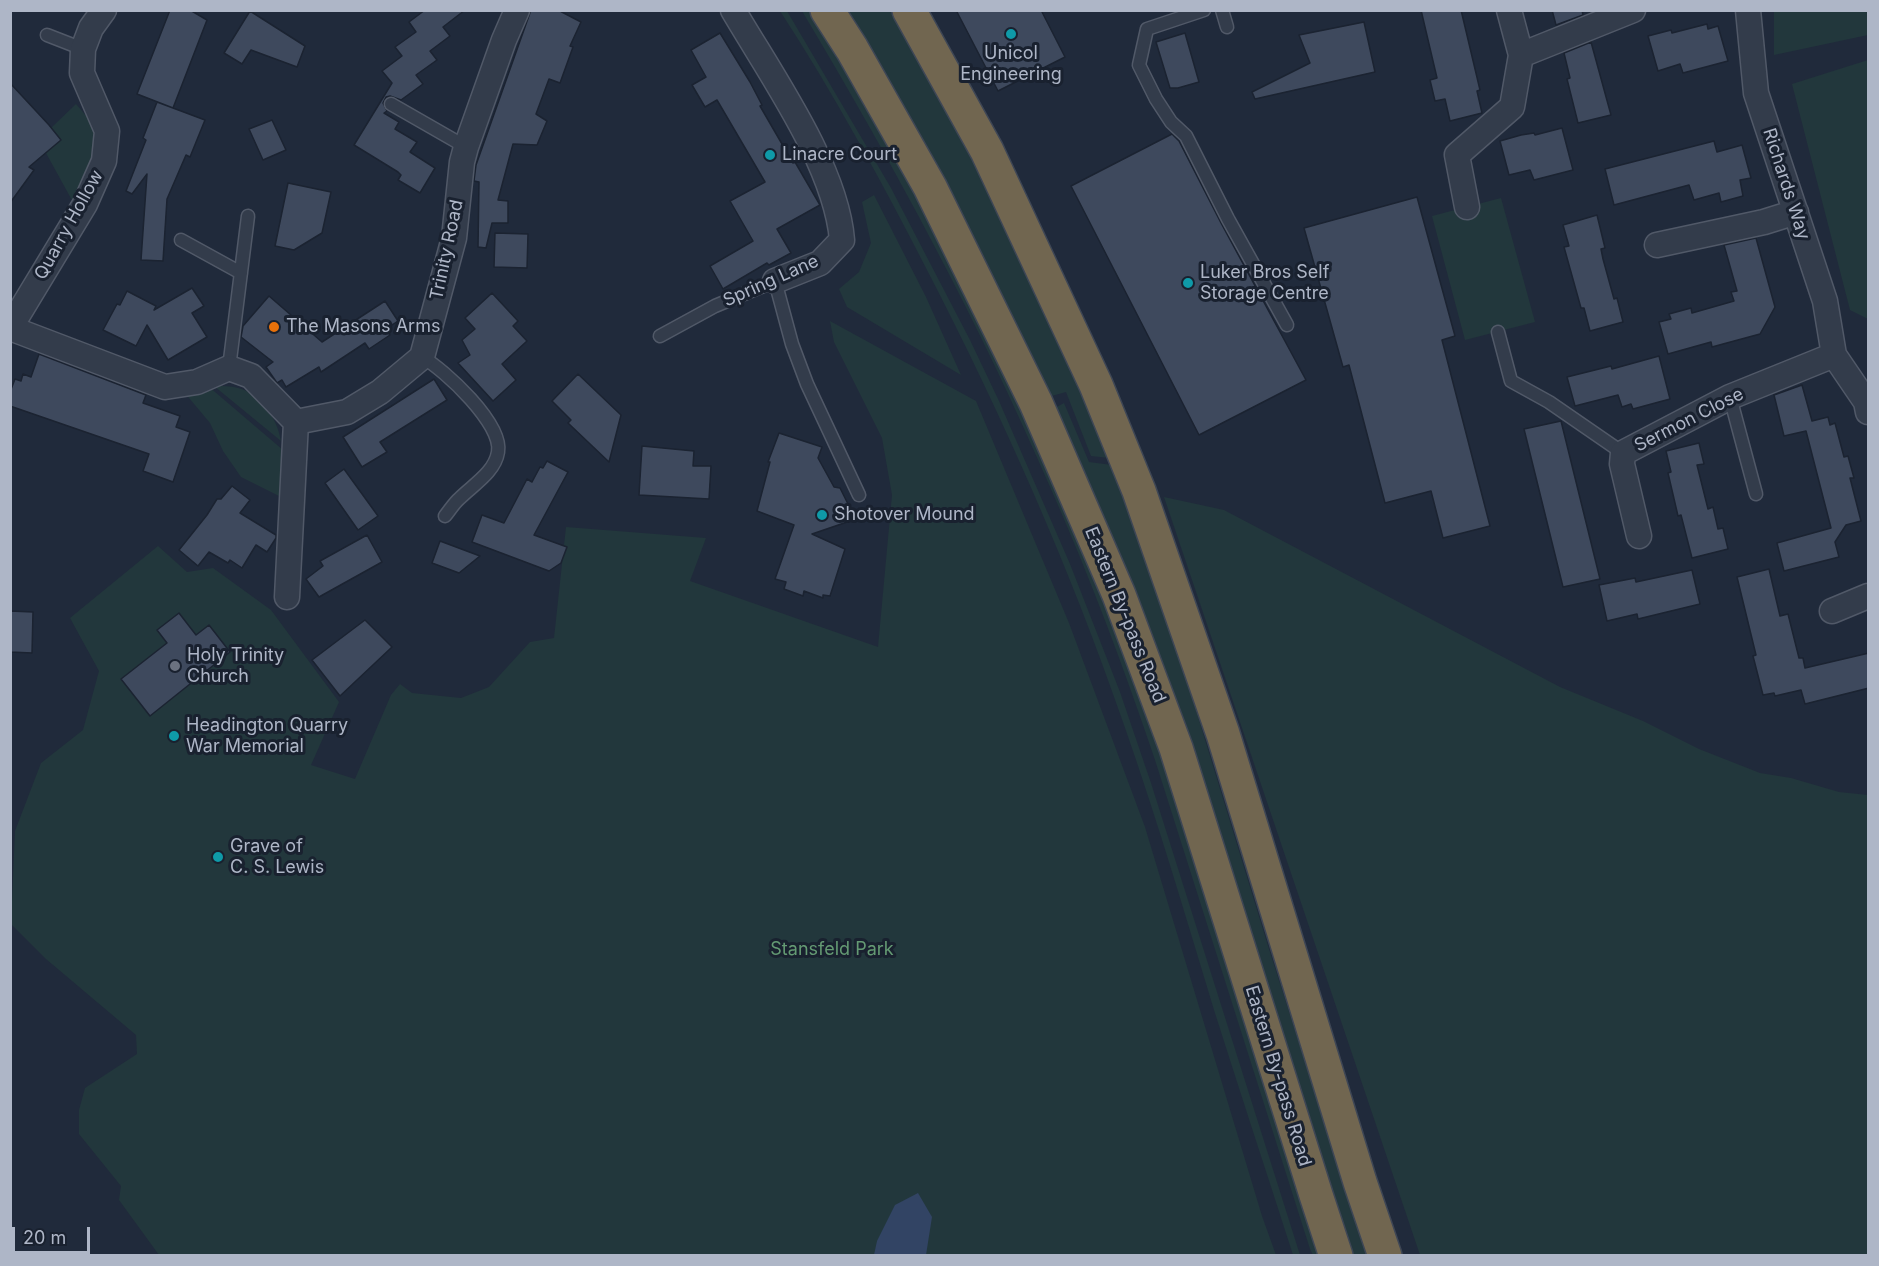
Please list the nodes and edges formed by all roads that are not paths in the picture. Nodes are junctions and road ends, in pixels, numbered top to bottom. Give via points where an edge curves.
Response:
1 (104, 10) edge
2 (517, 10) edge
3 (733, 10) edge
4 (826, 10) edge
5 (909, 10) edge
6 (1204, 10) edge
7 (1222, 10) edge
8 (1509, 10) edge
9 (1633, 10) edge
10 (1748, 10) edge
11 (1227, 27) dead end
12 (46, 35) dead end
13 (83, 49) junction
14 (1521, 55) junction
15 (391, 104) dead end
16 (466, 147) junction
17 (1467, 207) dead end
18 (1796, 212) junction
19 (248, 216) dead end
20 (181, 240) dead end
21 (1658, 245) dead end
22 (241, 273) junction
23 (775, 281) junction
24 (1287, 325) dead end
25 (10, 328) edge
26 (1498, 332) dead end
27 (660, 336) dead end
28 (1834, 355) junction
29 (422, 357) junction
30 (229, 368) junction
31 (1730, 397) junction
32 (1869, 412) edge
33 (296, 422) junction
34 (1623, 453) junction
35 (1756, 494) dead end
36 (860, 495) dead end
37 (445, 516) dead end
38 (1639, 536) dead end
39 (1869, 596) edge
40 (287, 597) dead end
41 (1832, 611) dead end
42 (1336, 1256) edge
43 (1385, 1256) edge

1 - 13 street
2 - 16 street, Trinity Road
3 - 23 street, Spring Lane via 799,123 822,169 840,222 842,240 820,263
4 - 42 highway, Eastern By-pass Road via 930,187 1036,403 1119,595 1176,748
5 - 43 highway via 987,151 1096,385 1139,491 1223,734
6 - 24 lane via 1148,30 1138,65 1171,122 1186,136
7 - 11 lane
8 - 14 street
9 - 14 street
10 - 18 street, Richards Way via 1756,93
12 - 13 lane
13 - 25 street, Quarry Hollow via 82,73 107,131 104,161 85,204
14 - 17 street via 1512,107 1457,155
15 - 16 lane
16 - 29 street, Trinity Road via 454,238
18 - 21 street
18 - 28 street, Richards Way via 1825,302
19 - 22 lane
20 - 22 lane
22 - 30 lane
23 - 27 lane, Spring Lane
23 - 36 lane via 807,384
25 - 30 street via 165,387 197,382
26 - 34 lane via 1511,381
28 - 31 street, Sermon Close
28 - 32 street
29 - 33 street via 380,392 347,412
29 - 37 lane via 461,388 497,435 498,452 490,469
30 - 33 street via 251,376
31 - 34 street, Sermon Close
31 - 35 lane
33 - 40 street
34 - 38 street, Sermon Close via 1622,464
39 - 41 street

